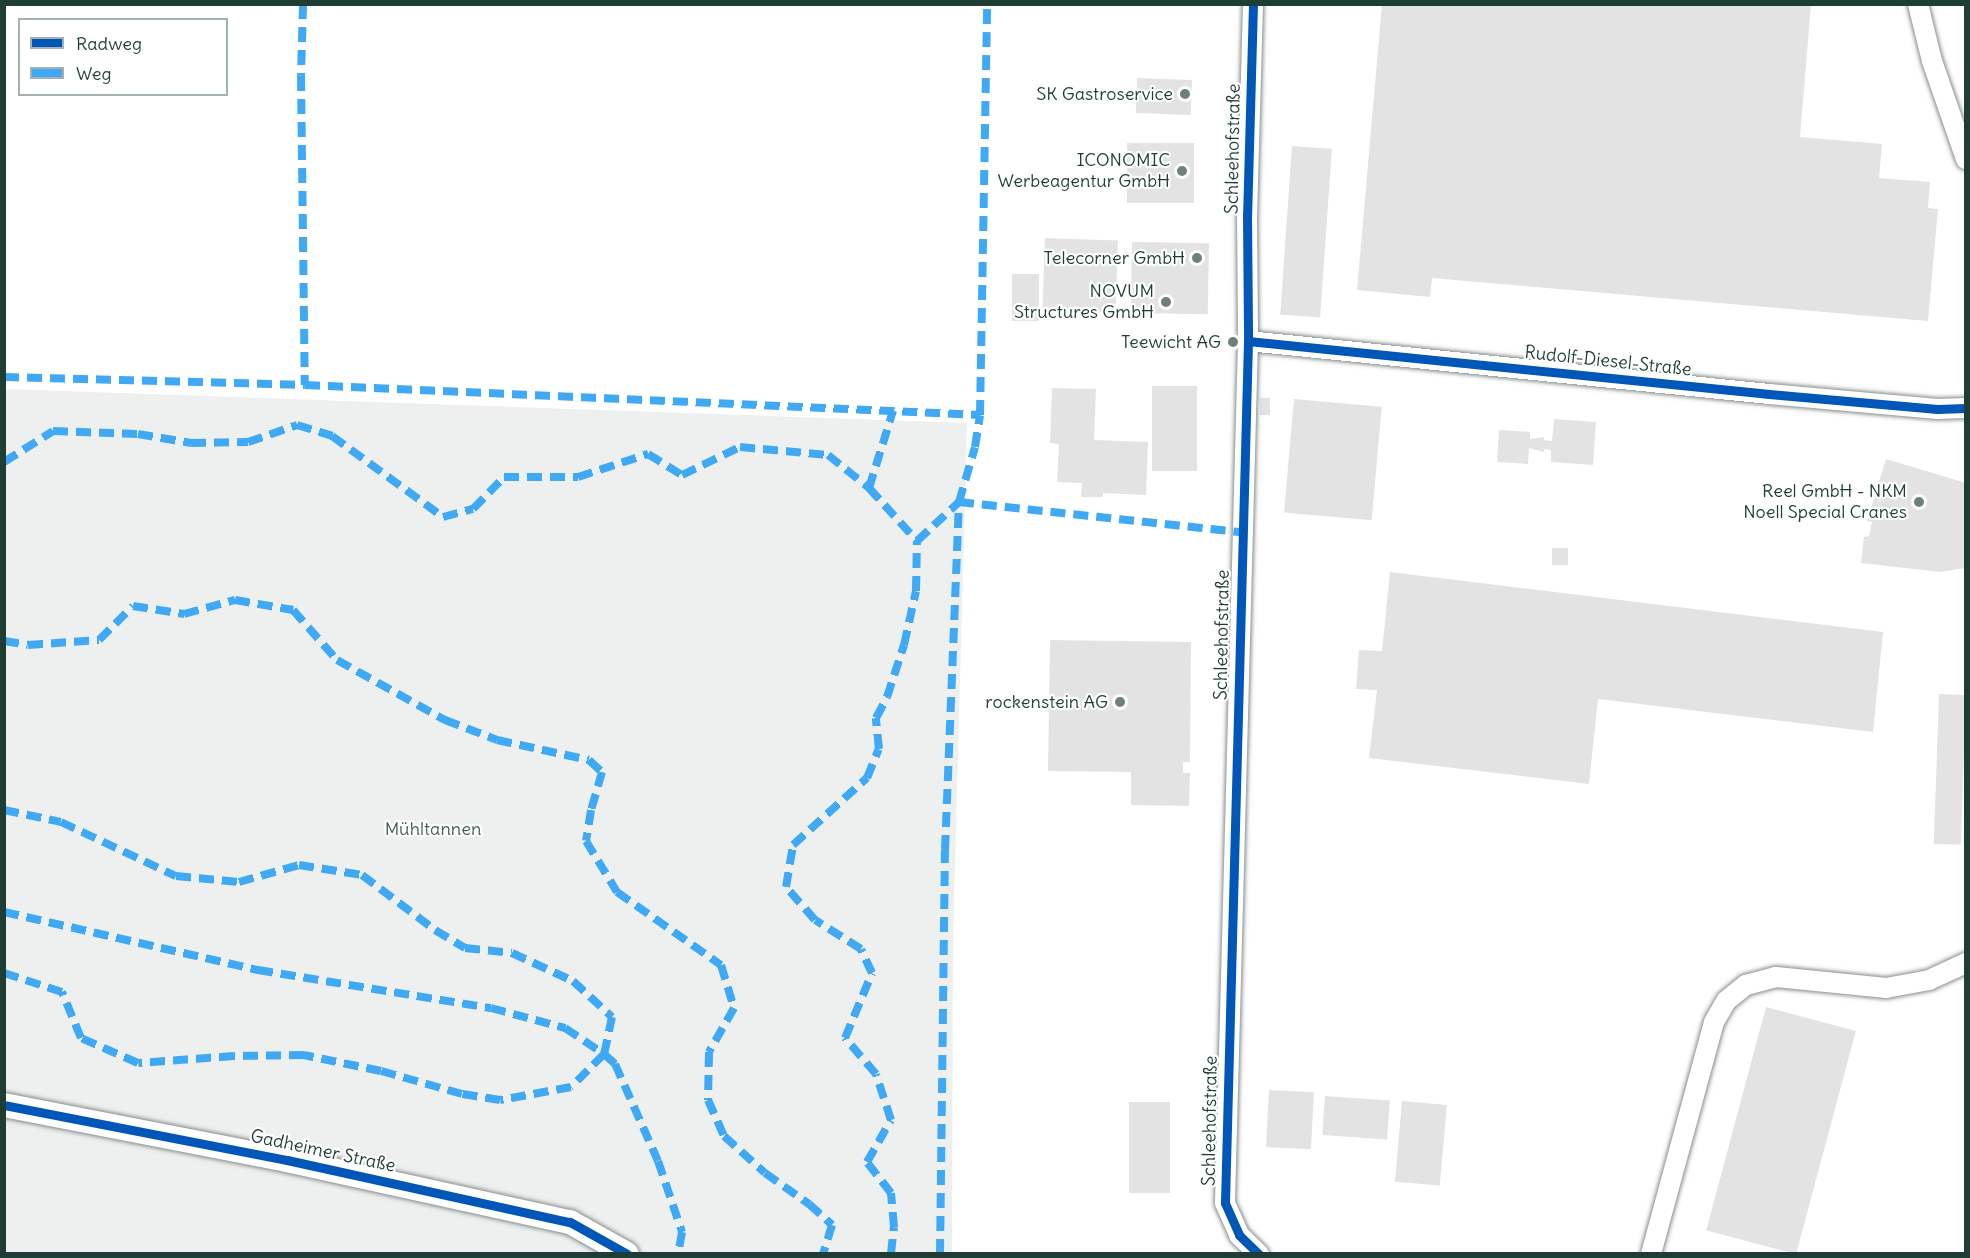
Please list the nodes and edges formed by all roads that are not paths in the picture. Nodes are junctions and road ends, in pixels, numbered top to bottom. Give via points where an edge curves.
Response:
1 (1253, 4) edge
2 (1918, 4) edge
3 (1965, 159) edge
4 (1248, 341) junction
5 (1965, 408) edge
6 (1965, 963) edge
7 (4, 1105) edge
8 (627, 1254) edge
9 (1259, 1254) edge
10 (1651, 1254) edge

1 - 4 street, Schleehofstraße
2 - 3 street via 1932,61
4 - 5 street, Rudolf-Diesel-Straße via 1769,394
4 - 9 street, Schleehofstraße via 1225,1203 1239,1235
6 - 10 street via 1929,980 1886,988 1776,977 1746,985 1726,1001 1714,1022
7 - 8 street, Gadheimer Straße via 287,1160 570,1222

